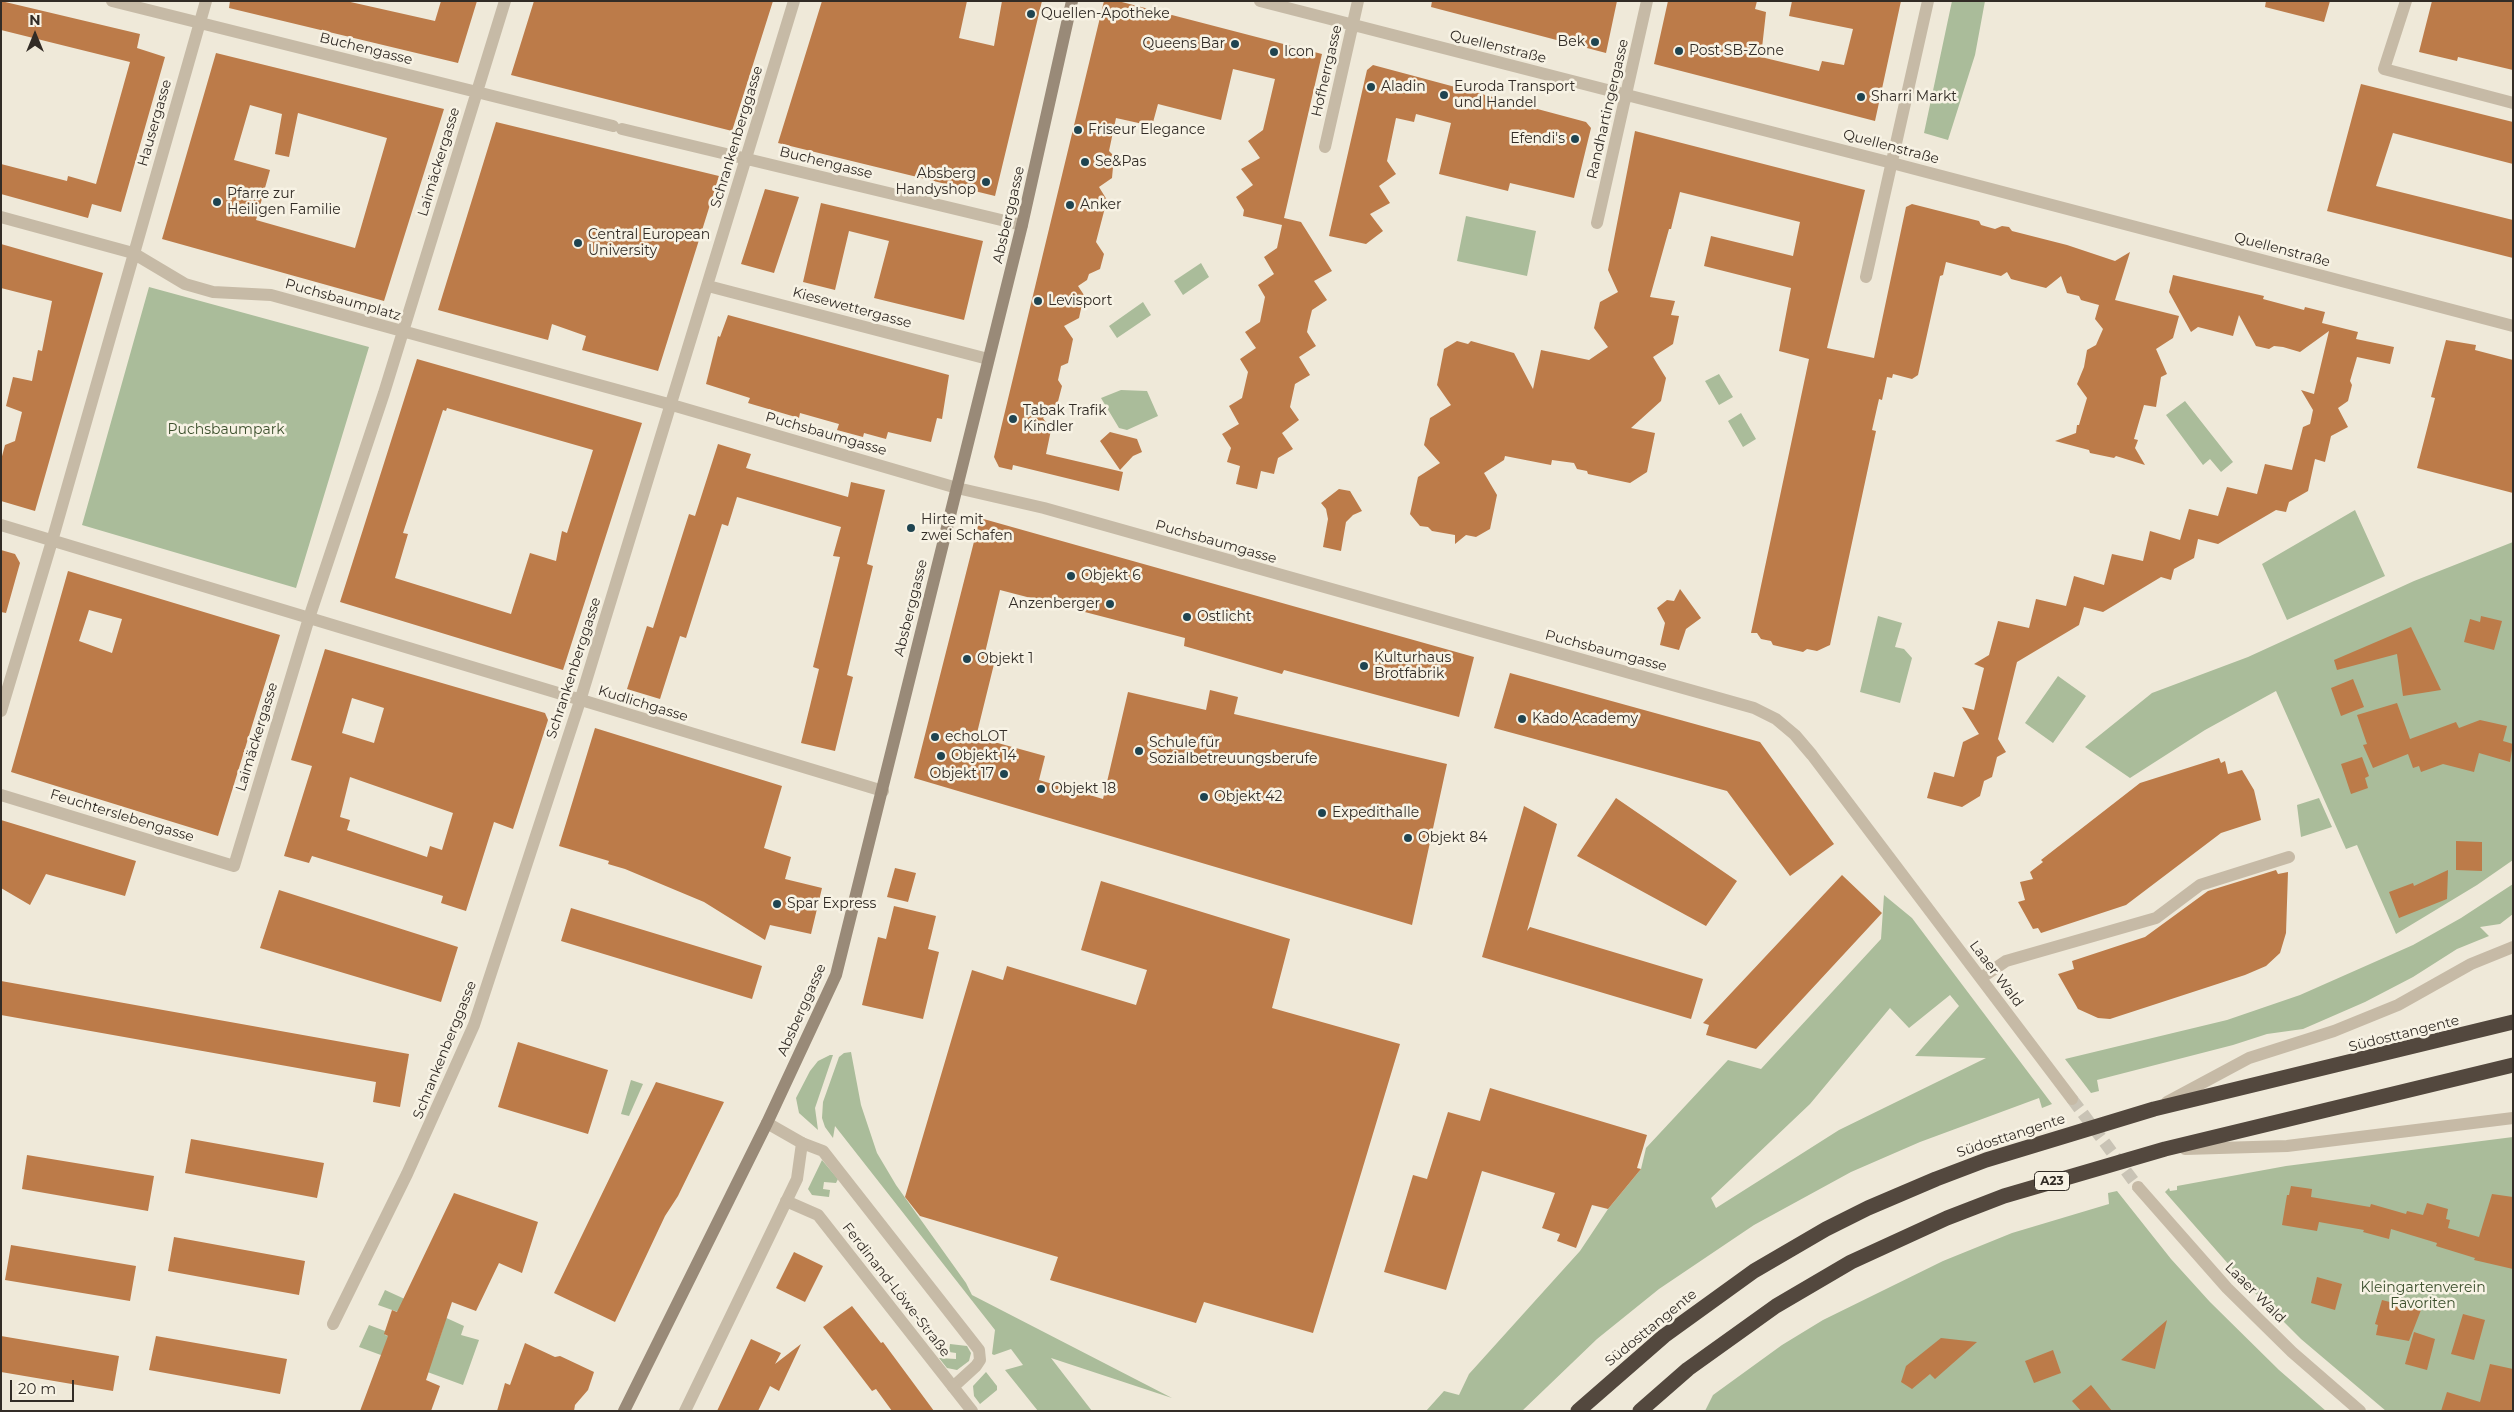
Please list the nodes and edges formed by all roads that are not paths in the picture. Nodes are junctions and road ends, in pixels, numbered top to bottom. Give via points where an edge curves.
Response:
1 (112, 1) edge
2 (206, 1) edge
3 (505, 1) edge
4 (794, 1) edge
5 (1072, 1) edge
6 (1260, 1) edge
7 (1358, 1) edge
8 (1647, 1) edge
9 (1928, 1) edge
10 (2406, 1) edge
11 (200, 22) junction
12 (1352, 25) junction
13 (476, 93) junction
14 (1626, 95) junction
15 (2513, 102) edge
16 (1325, 148) dead end
17 (746, 159) junction
18 (1892, 163) junction
19 (1, 217) edge
20 (1597, 223) dead end
21 (1022, 226) junction
22 (133, 253) junction
23 (1866, 277) dead end
24 (708, 286) junction
25 (2513, 326) edge
26 (403, 332) junction
27 (988, 359) junction
28 (672, 405) junction
29 (957, 488) junction
30 (1, 525) edge
31 (52, 541) junction
32 (310, 618) junction
33 (580, 701) junction
34 (1, 711) edge
35 (883, 791) junction
36 (1, 795) edge
37 (2289, 857) dead end
38 (234, 866) joint
39 (1933, 915) joint
40 (2513, 947) edge
41 (1981, 978) junction
42 (2513, 1022) edge
43 (2513, 1065) edge
44 (2072, 1099) tunnel mouth
45 (2154, 1109) junction
46 (2513, 1118) edge
47 (766, 1123) junction
48 (802, 1143) junction
49 (2165, 1149) junction
50 (2138, 1187) tunnel mouth
51 (786, 1201) junction
52 (333, 1324) dead end
53 (953, 1387) junction
54 (624, 1411) edge
55 (685, 1411) edge
56 (972, 1411) edge
57 (1578, 1411) edge
58 (1640, 1411) edge
59 (2360, 1411) edge

1 - 11 street, Buchengasse
2 - 11 street, Hausergasse
3 - 13 street, Laimäckergasse
4 - 17 street, Schrankenberggasse
5 - 21 street, Absberggasse
6 - 12 street, Quellenstraße
7 - 12 street, Hofherrgasse
8 - 14 street, Randhartingergasse
9 - 18 street
10 - 15 street via 2384,69
11 - 13 street, Buchengasse
11 - 22 street, Hausergasse
12 - 14 street, Quellenstraße
12 - 16 street, Hofherrgasse
13 - 17 street, Buchengasse
13 - 26 street, Laimäckergasse
14 - 18 street, Quellenstraße
14 - 20 street, Randhartingergasse
17 - 21 street, Buchengasse
17 - 24 street, Schrankenberggasse
18 - 23 street
18 - 25 street, Quellenstraße
19 - 22 street
21 - 27 street, Absberggasse
22 - 26 street, Puchsbaumplatz via 185,284 213,292 271,295
22 - 31 street
24 - 27 street, Kiesewettergasse
24 - 28 street, Schrankenberggasse
26 - 28 street, Puchsbaumgasse
26 - 32 street, Puchsbaumplatz
27 - 29 street, Absberggasse
28 - 29 street, Puchsbaumgasse
28 - 33 street, Schrankenberggasse
29 - 35 street, Absberggasse
29 - 39 street, Puchsbaumgasse via 1044,508 1754,708 1776,719 1795,735
30 - 31 street
31 - 32 street
31 - 34 street
32 - 33 street, Kudlichgasse
32 - 38 street, Laimäckergasse
33 - 35 street, Kudlichgasse
33 - 52 street, Schrankenberggasse via 474,1025 408,1174
35 - 47 street, Absberggasse via 836,975
36 - 38 street, Feuchterslebengasse
37 - 41 street via 2200,885 2156,918 2006,961
39 - 41 street, Laaer Wald
40 - 45 street via 2471,964 2398,1005 2334,1031 2250,1058
41 - 44 street, Laaer Wald
42 - 45 highway, Südosttangente
43 - 49 highway, A23
45 - 57 highway, Südosttangente via 1986,1160 1868,1208 1826,1229 1707,1303
46 - 49 street via 2287,1146
47 - 48 street
47 - 54 street, Absberggasse
48 - 51 street via 797,1179
48 - 53 street via 823,1151 979,1350 980,1360 976,1366
49 - 58 highway, A23 via 2004,1196 1851,1262 1735,1334
50 - 59 street, Laaer Wald via 2227,1288 2292,1352
51 - 53 street, Ferdinand-Löwe-Straße via 818,1215
51 - 55 street
53 - 56 street, Ferdinand-Löwe-Straße

